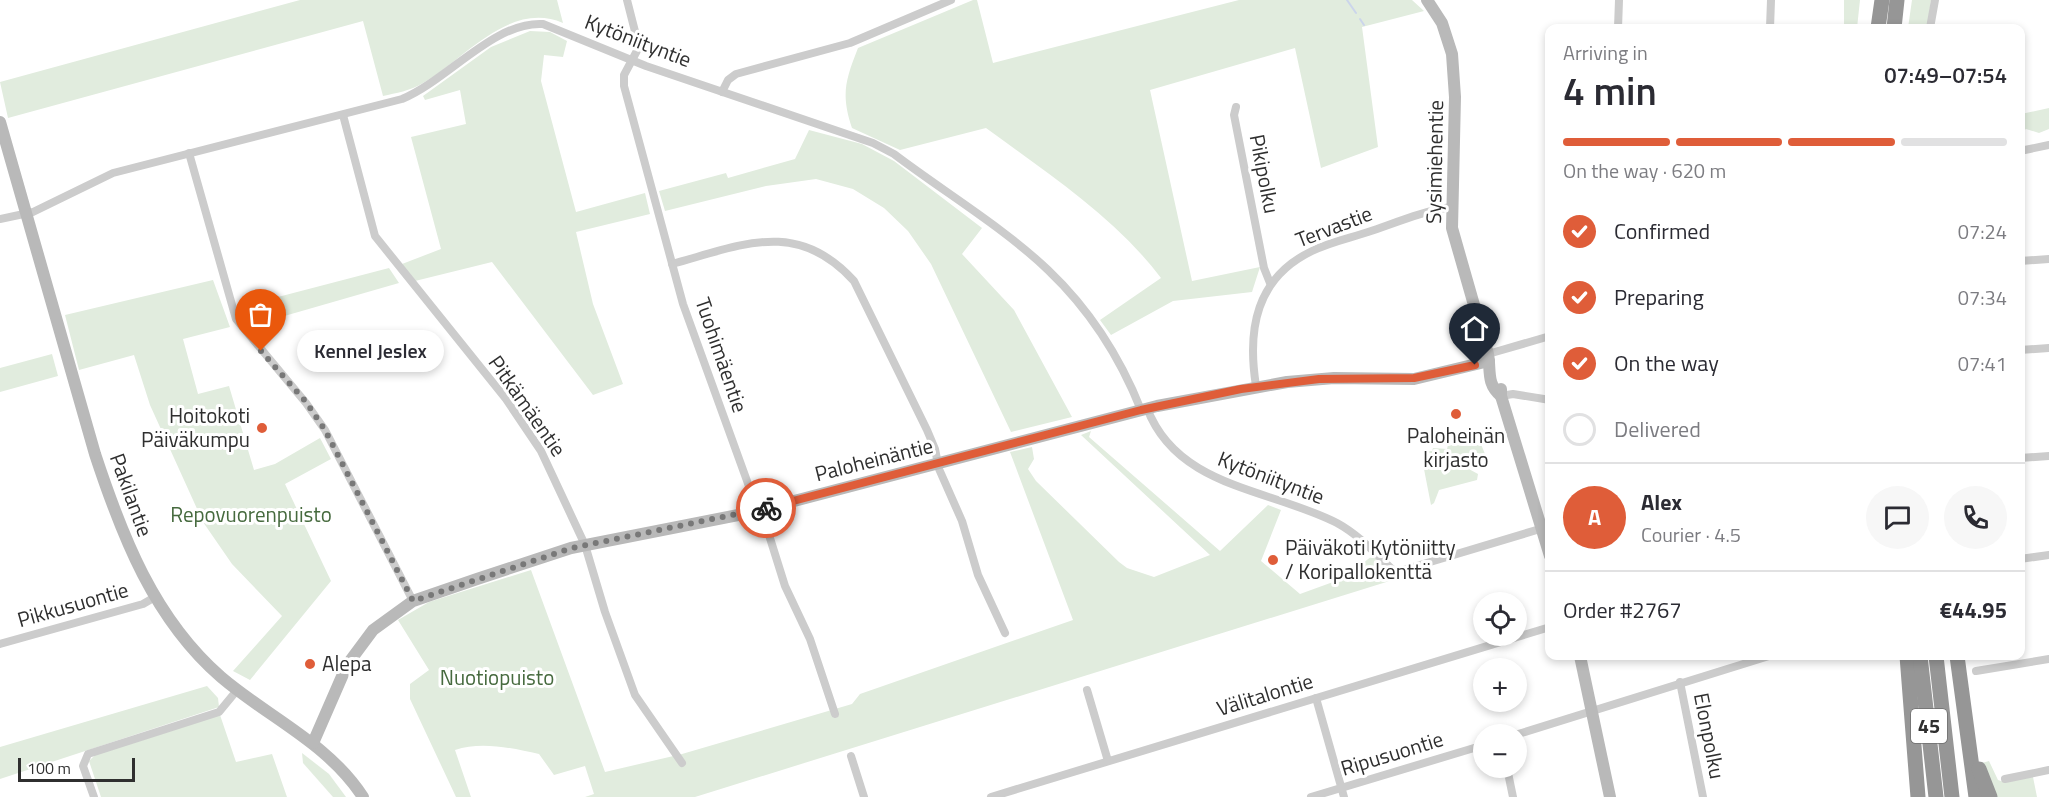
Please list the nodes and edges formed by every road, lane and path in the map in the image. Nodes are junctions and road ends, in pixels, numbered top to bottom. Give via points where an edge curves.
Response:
1 (627, 0) edge
2 (951, 0) edge
3 (1427, 0) edge
4 (1619, 0) edge
5 (1771, 0) edge
6 (1882, 0) edge
7 (1897, 0) edge
8 (1935, 0) edge
9 (1618, 24) edge
10 (1770, 24) edge
11 (1879, 24) edge
12 (1894, 24) edge
13 (1931, 24) edge
14 (632, 60) junction
15 (722, 92) junction
16 (1236, 107) dead end
17 (343, 114) junction
18 (0, 122) edge
19 (2049, 145) edge
20 (2025, 151) edge
21 (189, 153) junction
22 (1452, 207) junction
23 (27, 214) junction
24 (0, 219) edge
25 (2049, 259) edge
26 (2025, 261) edge
27 (672, 264) junction
28 (1270, 283) junction
29 (1545, 338) edge
30 (2049, 348) edge
31 (2025, 350) edge
32 (1489, 357) junction
33 (1256, 386) junction
34 (1501, 396) junction
35 (1545, 399) edge
36 (1144, 409) junction
37 (2049, 456) edge
38 (2025, 458) edge
39 (938, 463) junction
40 (759, 510) junction
41 (1545, 527) edge
42 (585, 545) junction
43 (2049, 555) edge
44 (2025, 558) edge
45 (154, 597) junction
46 (413, 601) junction
47 (1545, 629) edge
48 (1005, 633) dead end
49 (0, 644) edge
50 (2049, 659) edge
51 (1581, 660) edge
52 (1755, 660) edge
53 (1907, 660) edge
54 (1920, 660) edge
55 (1937, 660) edge
56 (1957, 660) edge
57 (1976, 671) dead end
58 (1960, 681) junction
59 (1680, 682) junction
60 (238, 689) junction
61 (1087, 690) dead end
62 (1316, 698) junction
63 (1593, 710) junction
64 (835, 714) dead end
65 (1945, 721) junction
66 (1527, 731) edge
67 (313, 743) junction
68 (1473, 749) edge
69 (851, 756) dead end
70 (1108, 762) junction
71 (682, 763) dead end
72 (2049, 770) edge
73 (1509, 778) edge
74 (2005, 779) dead end
75 (1343, 793) edge
76 (94, 797) edge
77 (363, 797) edge
78 (864, 797) edge
79 (991, 797) edge
80 (1311, 797) edge
81 (1513, 797) edge
82 (1611, 797) edge
83 (1703, 797) edge
84 (1918, 797) edge
85 (1936, 797) edge
86 (1952, 797) edge
87 (1962, 797) edge
88 (1976, 797) edge
89 (1990, 797) edge

1 - 14 street, Tuohimäentie via 639,41
2 - 15 street via 850,43 736,74
3 - 22 street, Sysimiehentie via 1442,23 1454,66
4 - 9 street
5 - 10 street
6 - 11 highway
7 - 12 highway
8 - 13 street
14 - 15 street, Kytöniityntie
14 - 17 street, Kytöniityntie via 552,26 526,25 491,40 416,93
14 - 27 street, Tuohimäentie via 624,75 624,86
15 - 36 street, Kytöniityntie via 884,148 1035,258 1093,321
16 - 28 street, Pikipolku via 1236,127
17 - 21 street, Kytöniityntie
17 - 42 street, Pitkämäentie via 375,236 522,423 541,451
18 - 23 street, Pakilantie
19 - 20 street
21 - 23 street, Kytöniityntie via 113,173
21 - 46 street via 236,319 325,430
22 - 28 street, Tervastie via 1316,249 1297,259
22 - 32 street, Sysimiehentie via 1454,235
23 - 24 street, Kytöniityntie
23 - 45 street, Pakilantie via 113,508
25 - 26 street
27 - 39 street via 770,240 809,247 838,264 862,296 927,430
27 - 40 street, Tuohimäentie via 696,342
28 - 33 street, Tervastie via 1254,325
29 - 32 street
30 - 31 street
32 - 33 street, Paloheinäntie via 1414,378 1319,379
32 - 34 street, Sysimiehentie
33 - 36 street, Paloheinäntie
34 - 35 street
34 - 41 street, Sysimiehentie
36 - 39 street, Paloheinäntie
36 - 41 street, Kytöniityntie via 1160,434 1199,469 1236,487 1336,523 1363,541 1393,570
37 - 38 street
39 - 40 street, Paloheinäntie
39 - 48 street via 962,521 978,575
40 - 42 street, Paloheinäntie
40 - 64 street, Tuohimäentie via 785,586 814,647
42 - 46 street, Paloheinäntie
42 - 71 street, Pitkämäentie via 604,612 635,695
43 - 44 street
45 - 49 street, Pikkusuontie via 143,604
45 - 60 street, Pakilantie via 196,653
46 - 67 street, Paloheinäntie via 383,621 361,644 347,665
47 - 62 street, Välitalontie
50 - 57 street
51 - 63 street
52 - 59 street
53 - 84 highway
54 - 85 highway, 45
55 - 65 highway, 45
56 - 58 highway
58 - 88 highway
58 - 89 highway via 1978,766
59 - 63 street
59 - 83 street, Elonpolku
60 - 67 street, Pakilantie
60 - 76 street via 219,712 88,754 83,766
61 - 70 street
62 - 70 street, Välitalontie
62 - 75 street
63 - 66 street
63 - 82 street
65 - 86 highway, 45
65 - 87 highway via 1959,767
67 - 77 street, Pakilantie via 330,755
68 - 75 street, Ripusuontie
69 - 78 street
70 - 79 street, Välitalontie
72 - 74 street
73 - 81 street
75 - 80 street, Ripusuontie

